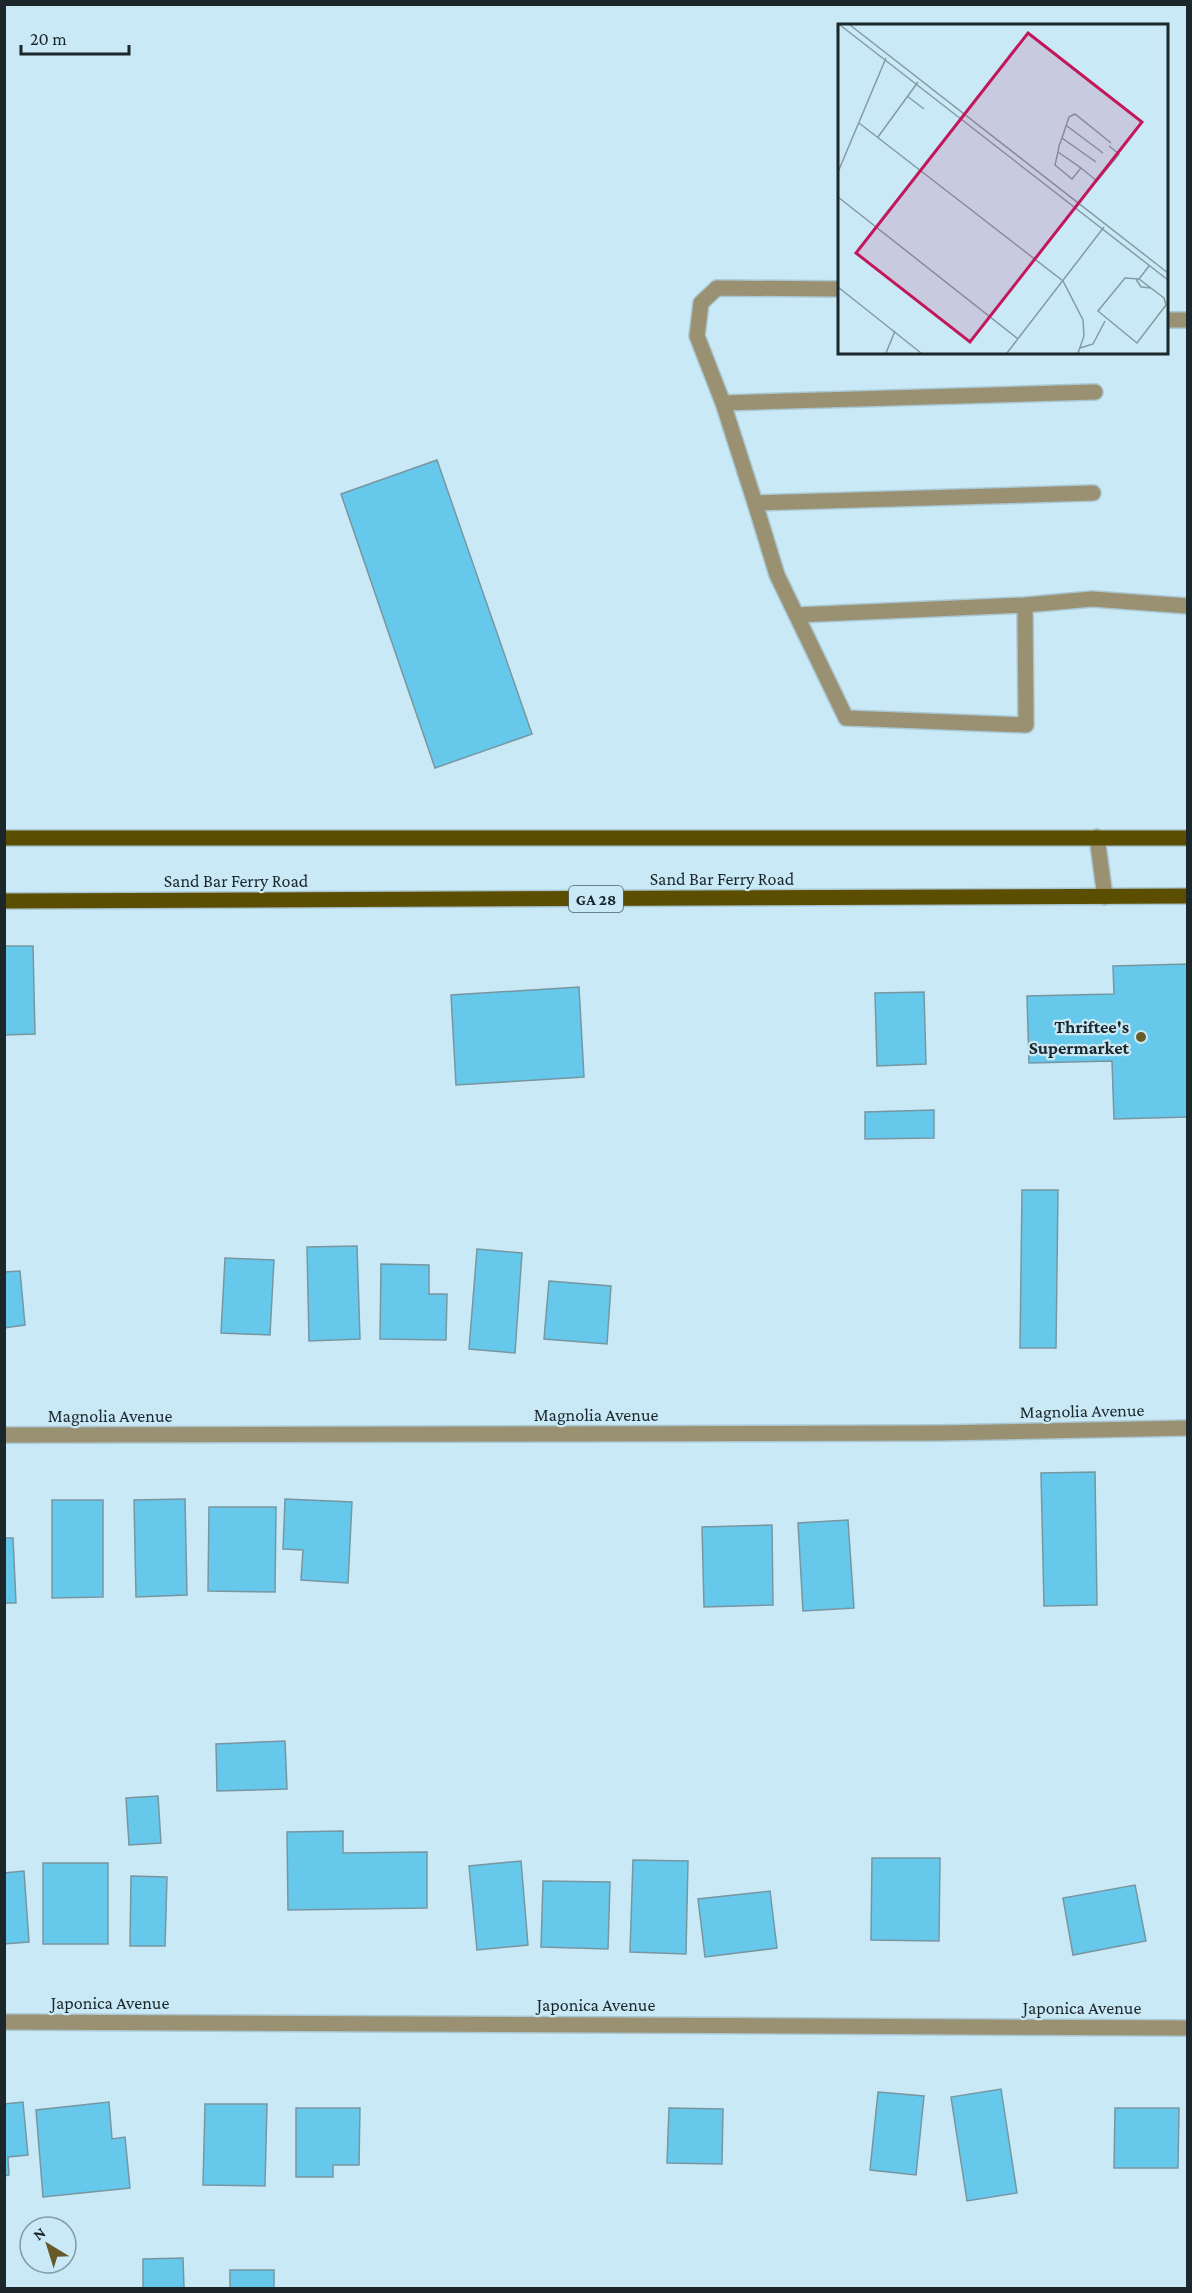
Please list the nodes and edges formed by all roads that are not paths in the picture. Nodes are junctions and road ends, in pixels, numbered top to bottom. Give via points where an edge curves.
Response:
1 (838, 289) edge
2 (1168, 320) edge
3 (1188, 320) edge
4 (1095, 392) dead end
5 (723, 403) junction
6 (1094, 493) dead end
7 (755, 503) junction
8 (1025, 604) junction
9 (1188, 606) edge
10 (796, 615) junction
11 (1097, 837) junction
12 (4, 838) edge
13 (1188, 838) edge
14 (1188, 896) edge
15 (1105, 897) junction
16 (4, 902) edge
17 (1188, 1428) edge
18 (4, 1435) edge
19 (4, 2022) edge
20 (1188, 2028) edge

1 - 5 street via 717,288 701,303 697,336
2 - 3 street
4 - 5 street
5 - 7 street
6 - 7 street
7 - 10 street via 777,575
8 - 9 street via 1092,599
8 - 10 street
8 - 10 street via 1026,725 846,718
11 - 12 main road
11 - 13 main road
11 - 15 street
14 - 15 main road, Sand Bar Ferry Road / GA 28
15 - 16 main road, Sand Bar Ferry Road / GA 28
17 - 18 street, Magnolia Avenue via 940,1433
19 - 20 street, Japonica Avenue

